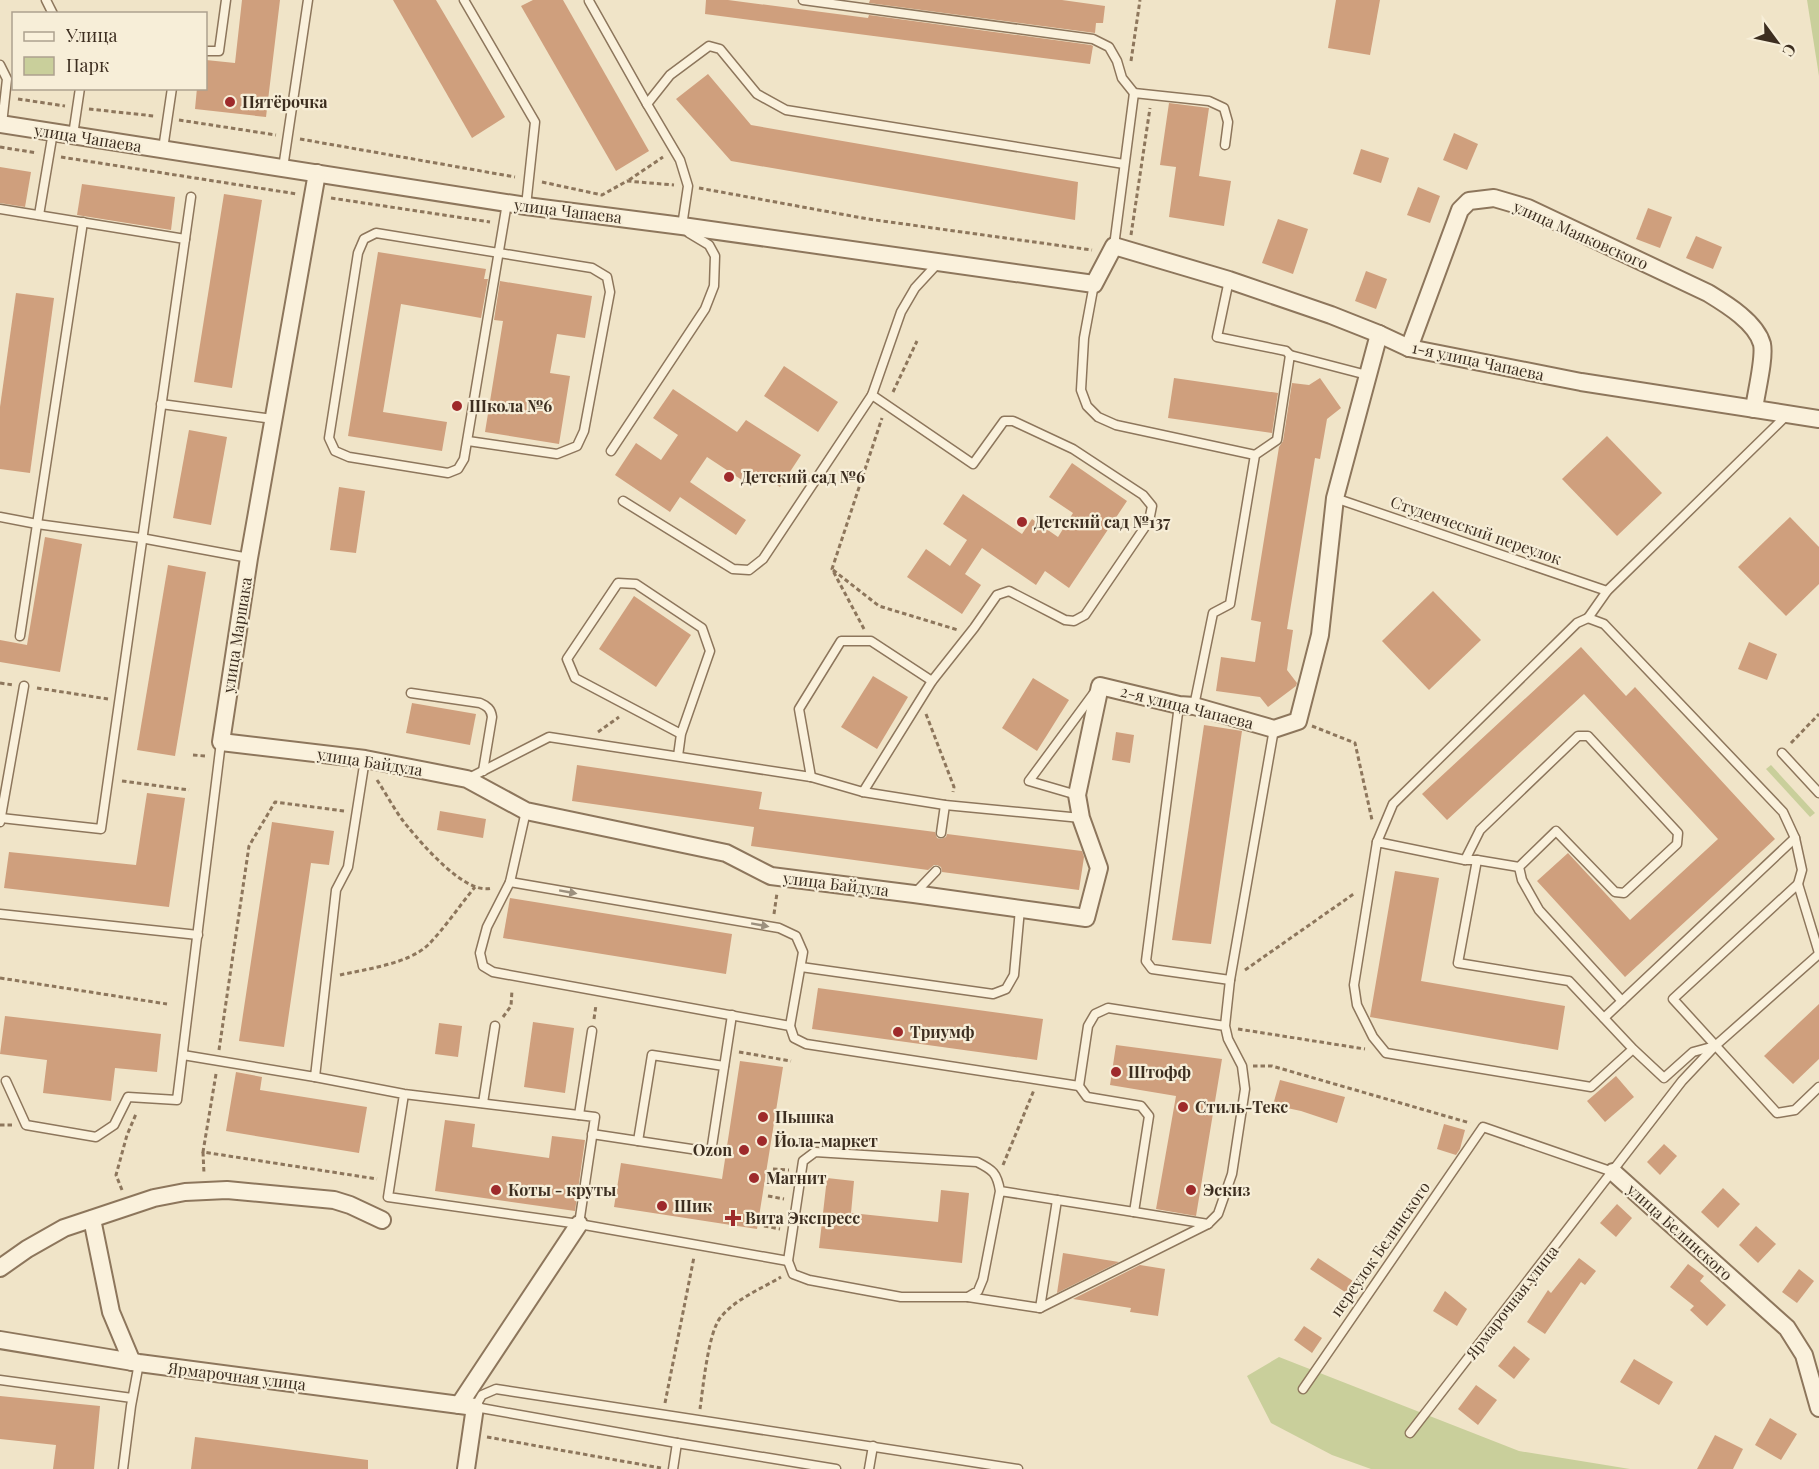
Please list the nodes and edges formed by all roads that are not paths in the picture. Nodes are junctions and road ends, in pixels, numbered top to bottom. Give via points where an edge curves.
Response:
1 (226, 0) edge
2 (308, 0) edge
3 (464, 0) edge
4 (803, 0) edge
5 (589, 1) edge
6 (207, 51) edge
7 (0, 65) edge
8 (80, 90) edge
9 (172, 90) edge
10 (1134, 93) junction
11 (647, 104) junction
12 (1, 124) edge
13 (53, 132) junction
14 (73, 135) junction
15 (1225, 145) dead end
16 (163, 149) junction
17 (1124, 164) junction
18 (283, 168) junction
19 (317, 173) junction
20 (191, 197) dead end
21 (507, 203) junction
22 (526, 206) junction
23 (0, 209) edge
24 (39, 214) junction
25 (83, 222) junction
26 (682, 225) junction
27 (185, 239) junction
28 (1118, 250) junction
29 (500, 252) junction
30 (939, 262) junction
31 (1228, 280) junction
32 (1094, 285) junction
33 (1379, 334) junction
34 (1410, 348) junction
35 (1290, 355) junction
36 (1367, 375) junction
37 (872, 394) junction
38 (161, 404) junction
39 (1754, 409) junction
40 (1788, 414) junction
41 (273, 419) junction
42 (1819, 419) edge
43 (468, 441) junction
44 (611, 451) dead end
45 (1256, 455) junction
46 (1335, 498) junction
47 (623, 501) dead end
48 (0, 517) edge
49 (37, 524) junction
50 (141, 538) junction
51 (249, 558) junction
52 (1607, 591) junction
53 (1588, 618) junction
54 (20, 636) dead end
55 (932, 681) junction
56 (24, 686) road end
57 (1100, 686) junction
58 (411, 693) dead end
59 (1186, 705) junction
60 (1274, 729) junction
61 (681, 734) junction
62 (221, 742) junction
63 (1782, 753) road end
64 (678, 756) junction
65 (364, 759) junction
66 (483, 771) junction
67 (811, 777) junction
68 (467, 779) junction
69 (862, 792) junction
70 (1819, 794) edge
71 (1077, 795) junction
72 (948, 805) junction
73 (526, 811) junction
74 (1081, 818) junction
75 (0, 820) edge
76 (941, 833) dead end
77 (1795, 838) junction
78 (1377, 842) junction
79 (1464, 860) junction
80 (1477, 860) junction
81 (1519, 867) junction
82 (936, 871) dead end
83 (510, 882) junction
84 (1797, 884) junction
85 (914, 894) junction
86 (1020, 909) junction
87 (0, 914) edge
88 (198, 935) junction
89 (1819, 953) edge
90 (801, 967) junction
91 (1230, 980) junction
92 (1622, 1001) junction
93 (732, 1015) junction
94 (1604, 1018) junction
95 (495, 1026) road end
96 (790, 1026) junction
97 (1225, 1026) junction
98 (592, 1031) road end
99 (1714, 1046) junction
100 (1633, 1049) junction
101 (183, 1055) junction
102 (724, 1066) junction
103 (315, 1077) junction
104 (6, 1081) dead end
105 (1079, 1086) junction
106 (1819, 1087) edge
107 (404, 1094) junction
108 (483, 1103) junction
109 (579, 1114) junction
110 (1483, 1127) joint
111 (592, 1134) junction
112 (638, 1141) junction
113 (1613, 1172) junction
114 (1000, 1191) junction
115 (1057, 1200) junction
116 (1134, 1212) junction
117 (92, 1219) junction
118 (382, 1220) dead end
119 (579, 1224) junction
120 (1208, 1224) junction
121 (788, 1261) junction
122 (0, 1268) edge
123 (968, 1297) junction
124 (1040, 1308) junction
125 (0, 1340) edge
126 (135, 1363) junction
127 (0, 1380) edge
128 (1303, 1389) dead end
129 (132, 1398) junction
130 (467, 1406) junction
131 (1818, 1407) edge
132 (1410, 1433) dead end
133 (677, 1443) junction
134 (873, 1446) junction
135 (123, 1469) edge
136 (466, 1469) edge
137 (673, 1469) edge
138 (836, 1469) edge
139 (869, 1469) edge
140 (1018, 1469) edge

1 - 6 lane via 219,51
2 - 18 lane
3 - 22 lane via 535,122
4 - 10 lane via 1093,39 1108,47 1122,78
5 - 11 lane
7 - 12 lane via 7,79
8 - 14 lane
9 - 16 lane
10 - 15 lane via 1209,101 1224,108 1228,122
10 - 17 lane
11 - 17 lane via 670,75 709,46 720,49 757,94 786,110
11 - 26 lane via 680,160 688,186
12 - 13 street, улица Чапаева
13 - 14 street, улица Чапаева
13 - 24 lane
14 - 16 street, улица Чапаева
16 - 18 street, улица Чапаева
17 - 28 lane
18 - 19 street, улица Чапаева
19 - 21 street, улица Чапаева
19 - 41 street, улица Маршака
20 - 27 lane
21 - 22 street, улица Чапаева
21 - 29 lane
22 - 26 street, улица Чапаева
23 - 24 lane
24 - 25 lane
25 - 27 lane
25 - 49 lane
26 - 30 street, улица Чапаева
26 - 44 lane via 709,246 715,256 714,286 705,309
27 - 38 lane
28 - 31 street, 1-я улица Чапаева
28 - 32 street
29 - 43 lane
29 - 43 lane via 592,268 607,277 610,292 584,431 577,446 558,454
29 - 43 lane via 376,233 364,239 358,253 329,438 335,451 349,457 448,472 458,469
30 - 32 street, улица Чапаева
30 - 37 lane via 915,288 901,312
31 - 33 street, 1-я улица Чапаева
31 - 35 lane via 1218,337
32 - 45 lane via 1084,338 1081,390 1087,406 1098,417 1116,425
33 - 34 street, 1-я улица Чапаева
33 - 36 street
34 - 39 street, 1-я улица Чапаева via 1581,382
34 - 39 street, улица Маяковского via 1460,210 1469,201 1494,198 1528,208 1708,293 1731,308 1752,326 1762,344
35 - 36 lane
35 - 45 lane via 1276,440
36 - 46 street
37 - 47 lane via 763,559 749,570 733,569
37 - 55 lane via 973,464 1004,421 1013,421 1073,449 1143,495 1152,506 1149,521 1085,615 1074,621 1065,620 1009,591 998,595
38 - 41 lane
38 - 50 lane
39 - 40 street, 1-я улица Чапаева
40 - 42 street, 1-я улица Чапаева
40 - 52 lane
41 - 51 street, улица Маршака
45 - 59 lane via 1230,604 1213,613
46 - 52 lane, Студенческий переулок
46 - 60 street via 1320,635 1298,721
48 - 49 lane
49 - 50 lane
49 - 54 lane
50 - 51 lane
50 - 75 lane via 101,829
51 - 62 street, улица Маршака
52 - 53 lane
53 - 77 lane via 1604,624 1783,812
53 - 78 lane via 1577,623 1393,804
55 - 67 lane via 871,641 841,640 799,709
55 - 69 lane
56 - 75 lane
57 - 59 street, 2-я улица Чапаева
57 - 71 street, улица Байдула
57 - 71 lane via 1029,781
58 - 66 lane via 480,703 492,711
59 - 60 street, 2-я улица Чапаева
59 - 91 lane via 1146,961 1152,969
60 - 91 lane
61 - 61 lane via 710,651 702,628 636,584 618,583 567,659 575,678
61 - 64 lane
62 - 65 street, улица Байдула
62 - 88 lane, улица Маршака
63 - 70 lane
64 - 66 lane via 549,736
64 - 67 lane
65 - 68 street, улица Байдула
65 - 103 lane via 348,867 336,890
66 - 68 lane
67 - 69 lane
68 - 73 street, улица Байдула
69 - 72 lane
71 - 74 street, улица Байдула
72 - 74 lane
72 - 76 lane
73 - 83 lane
73 - 85 street, улица Байдула via 726,853 771,876
74 - 86 street, улица Байдула via 1099,868 1086,918
77 - 84 lane via 1802,870
77 - 92 lane
78 - 79 lane
78 - 100 lane via 1354,985 1357,1005 1386,1053 1590,1087
79 - 80 lane
79 - 81 lane via 1480,830 1578,736 1588,736 1678,833 1677,844 1624,893 1615,892 1556,831
80 - 81 lane
80 - 94 lane via 1458,963 1569,981
81 - 92 lane via 1539,910
82 - 85 lane
83 -> 90 lane via 779,928 796,936 803,952
83 - 93 lane via 487,927 480,953 483,966 493,972
84 - 89 lane
84 - 99 lane via 1673,999
85 - 86 street, улица Байдула
86 - 90 lane via 1014,975 1006,990 993,994
87 - 88 lane
88 - 101 lane, улица Маршака
89 - 99 lane
90 - 96 lane
91 - 97 lane
92 - 94 lane
93 - 96 lane
93 - 102 lane
94 - 100 lane
95 - 108 lane
96 - 105 lane via 794,1038 806,1044
97 - 105 lane via 1108,1008 1095,1014 1088,1026
97 - 120 lane via 1242,1066 1245,1089 1232,1174 1218,1214
98 - 109 lane
99 - 100 lane via 1693,1052 1664,1078
99 - 106 lane via 1777,1113 1795,1110
99 - 113 lane, Ярмарочная улица via 1682,1081
101 - 103 lane
101 - 104 lane, улица Маршака via 177,1100 128,1097 114,1125 96,1137 26,1125
102 - 112 lane via 652,1055
102 - 112 lane via 711,1152
103 - 107 lane
105 - 116 lane via 1087,1097 1141,1106 1149,1116
107 - 108 lane
107 - 119 lane via 388,1197
108 - 109 lane
109 - 111 lane via 595,1117
110 - 113 lane, улица Белинского
110 - 128 lane, переулок Белинского
111 - 112 lane
111 - 119 lane
113 - 131 street, улица Белинского via 1787,1328 1804,1355
113 - 132 lane, Ярмарочная улица
114 - 115 lane
114 - 121 lane via 998,1178 990,1168 977,1162 815,1152 803,1161
114 - 123 lane via 982,1279 978,1291
115 - 116 lane
115 - 124 lane
116 - 120 lane
117 - 118 street via 154,1198 227,1190 334,1200
117 - 122 street via 64,1228
117 - 126 street via 111,1312
119 - 121 lane
119 - 130 street
120 - 124 lane
121 - 123 lane via 793,1274 809,1280 901,1297
123 - 124 lane
125 - 126 street, Ярмарочная улица
126 - 129 lane
126 - 130 street, Ярмарочная улица
127 - 129 lane
129 - 135 lane
130 - 133 lane
130 - 134 lane via 496,1389
130 - 136 street via 471,1434
133 - 137 lane
133 - 138 lane
134 - 139 lane
134 - 140 lane

